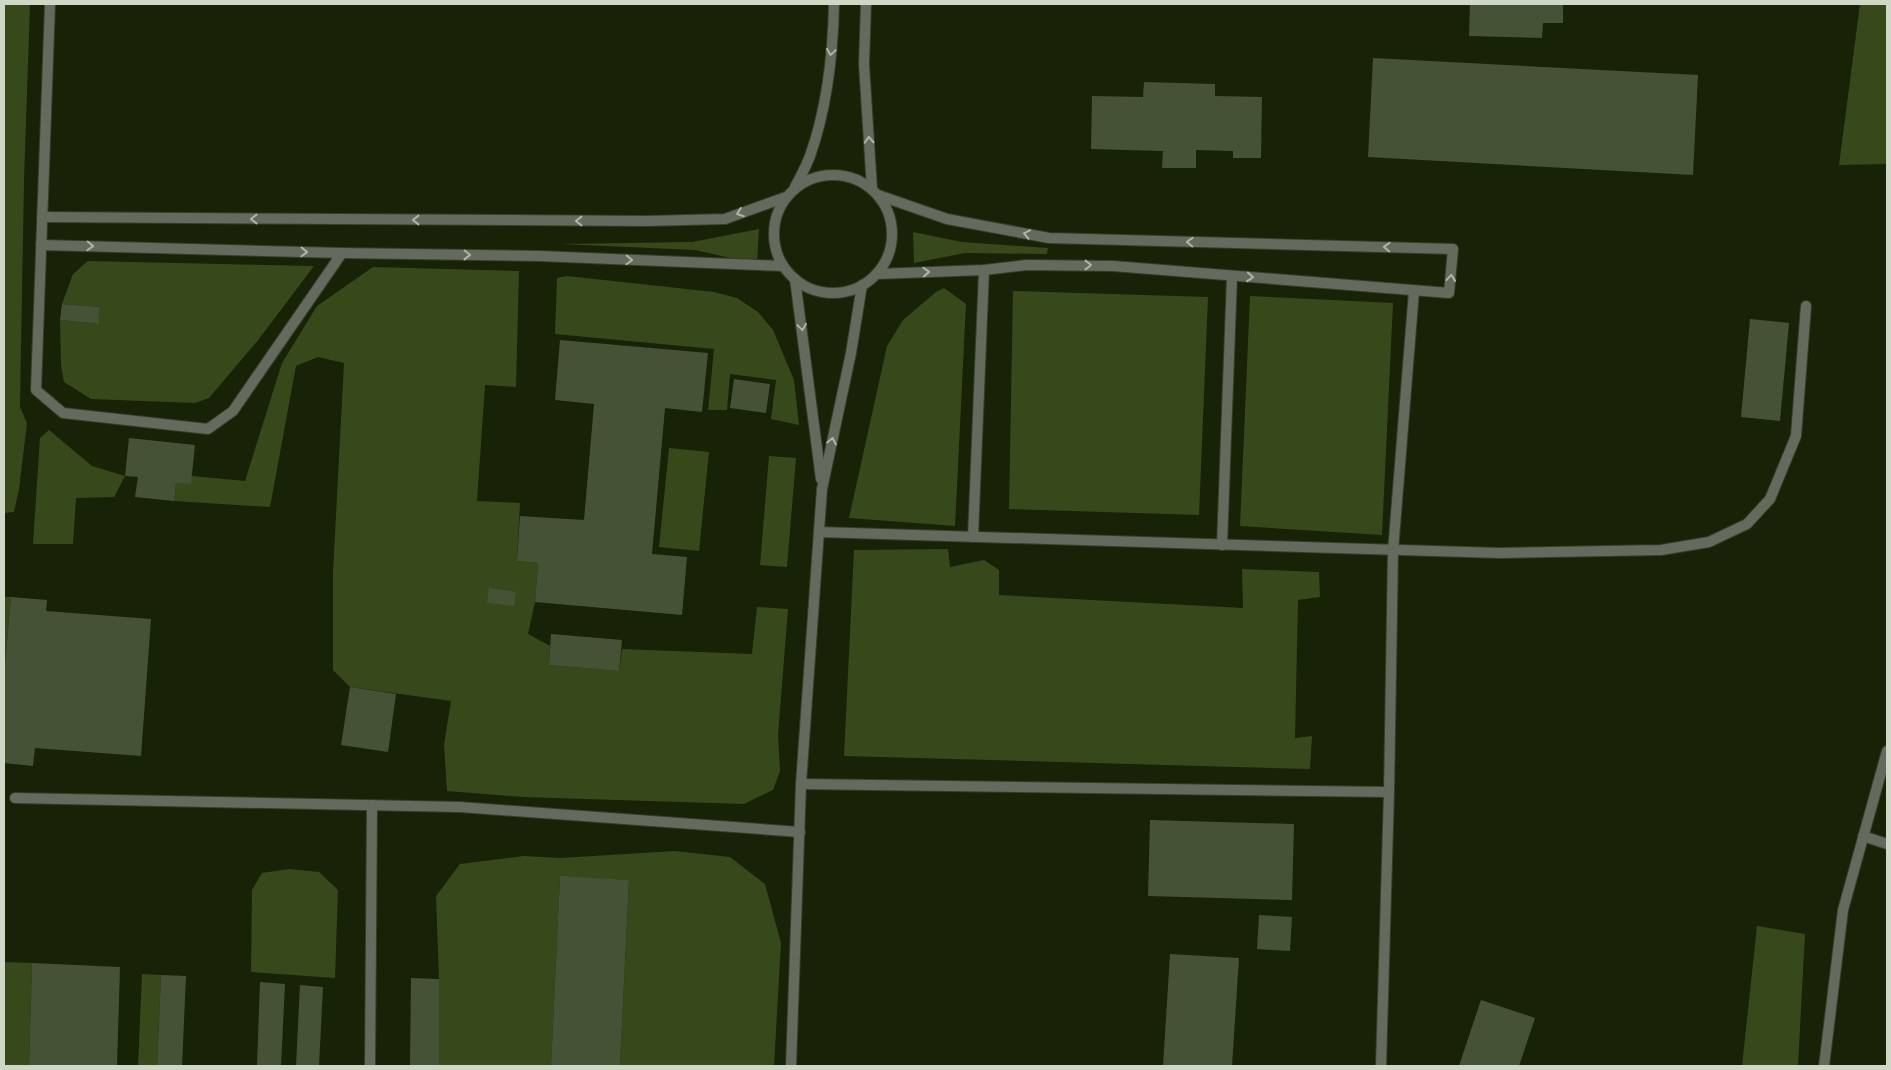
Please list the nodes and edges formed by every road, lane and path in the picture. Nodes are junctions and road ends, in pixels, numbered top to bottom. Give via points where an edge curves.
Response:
1 (50, 4) edge
2 (834, 4) edge
3 (866, 4) edge
4 (796, 187) junction
5 (875, 192) junction
6 (786, 197) junction
7 (42, 217) junction
8 (41, 245) junction
9 (342, 253) junction
10 (783, 266) junction
11 (984, 270) junction
12 (877, 274) junction
13 (1232, 276) junction
14 (795, 279) junction
15 (862, 285) junction
16 (1414, 291) junction
17 (1806, 306) dead end
18 (822, 488) junction
19 (819, 532) junction
20 (973, 537) junction
21 (1222, 545) junction
22 (1393, 550) junction
23 (1887, 751) edge
24 (801, 784) junction
25 (1389, 792) junction
26 (15, 798) dead end
27 (372, 805) junction
28 (800, 832) junction
29 (1863, 836) junction
30 (1887, 844) edge
31 (1824, 1064) edge
32 (370, 1066) edge
33 (791, 1066) edge
34 (1381, 1066) edge
35 (1835, 1066) edge

1 - 7 street
2 -> 4 street via 834,36 824,102 810,156
5 -> 3 street via 864,64
4 - 5 street via 814,177 834,174 854,178
4 - 6 street
5 - 12 street via 889,214 892,235 888,256
16 -> 5 street via 1449,293 1453,249 1049,238 948,219
6 -> 7 street via 725,219
6 - 10 street via 778,209 773,238
7 - 8 street
8 -> 9 street
8 - 9 street via 36,390 63,413 208,430 233,411
9 -> 10 street via 540,256
10 - 14 street
12 -> 11 street
11 -> 13 street via 1026,265 1113,266
11 - 20 street
12 - 15 street
13 -> 16 street
13 - 21 street
14 - 15 street via 810,289 828,293 846,292
14 -> 18 street
18 -> 15 street
16 - 22 street
17 - 22 street via 1796,436 1770,499 1748,524 1709,542 1661,550
18 - 19 street
19 - 20 street
19 - 24 street
20 - 21 street
21 - 22 street
22 - 25 street
23 - 29 street
24 - 25 street
24 - 28 street
25 - 34 street
26 - 27 street
27 - 28 street via 460,807
27 - 32 street
28 - 33 street
29 - 30 street
29 - 31 street via 1843,910
31 - 35 street

